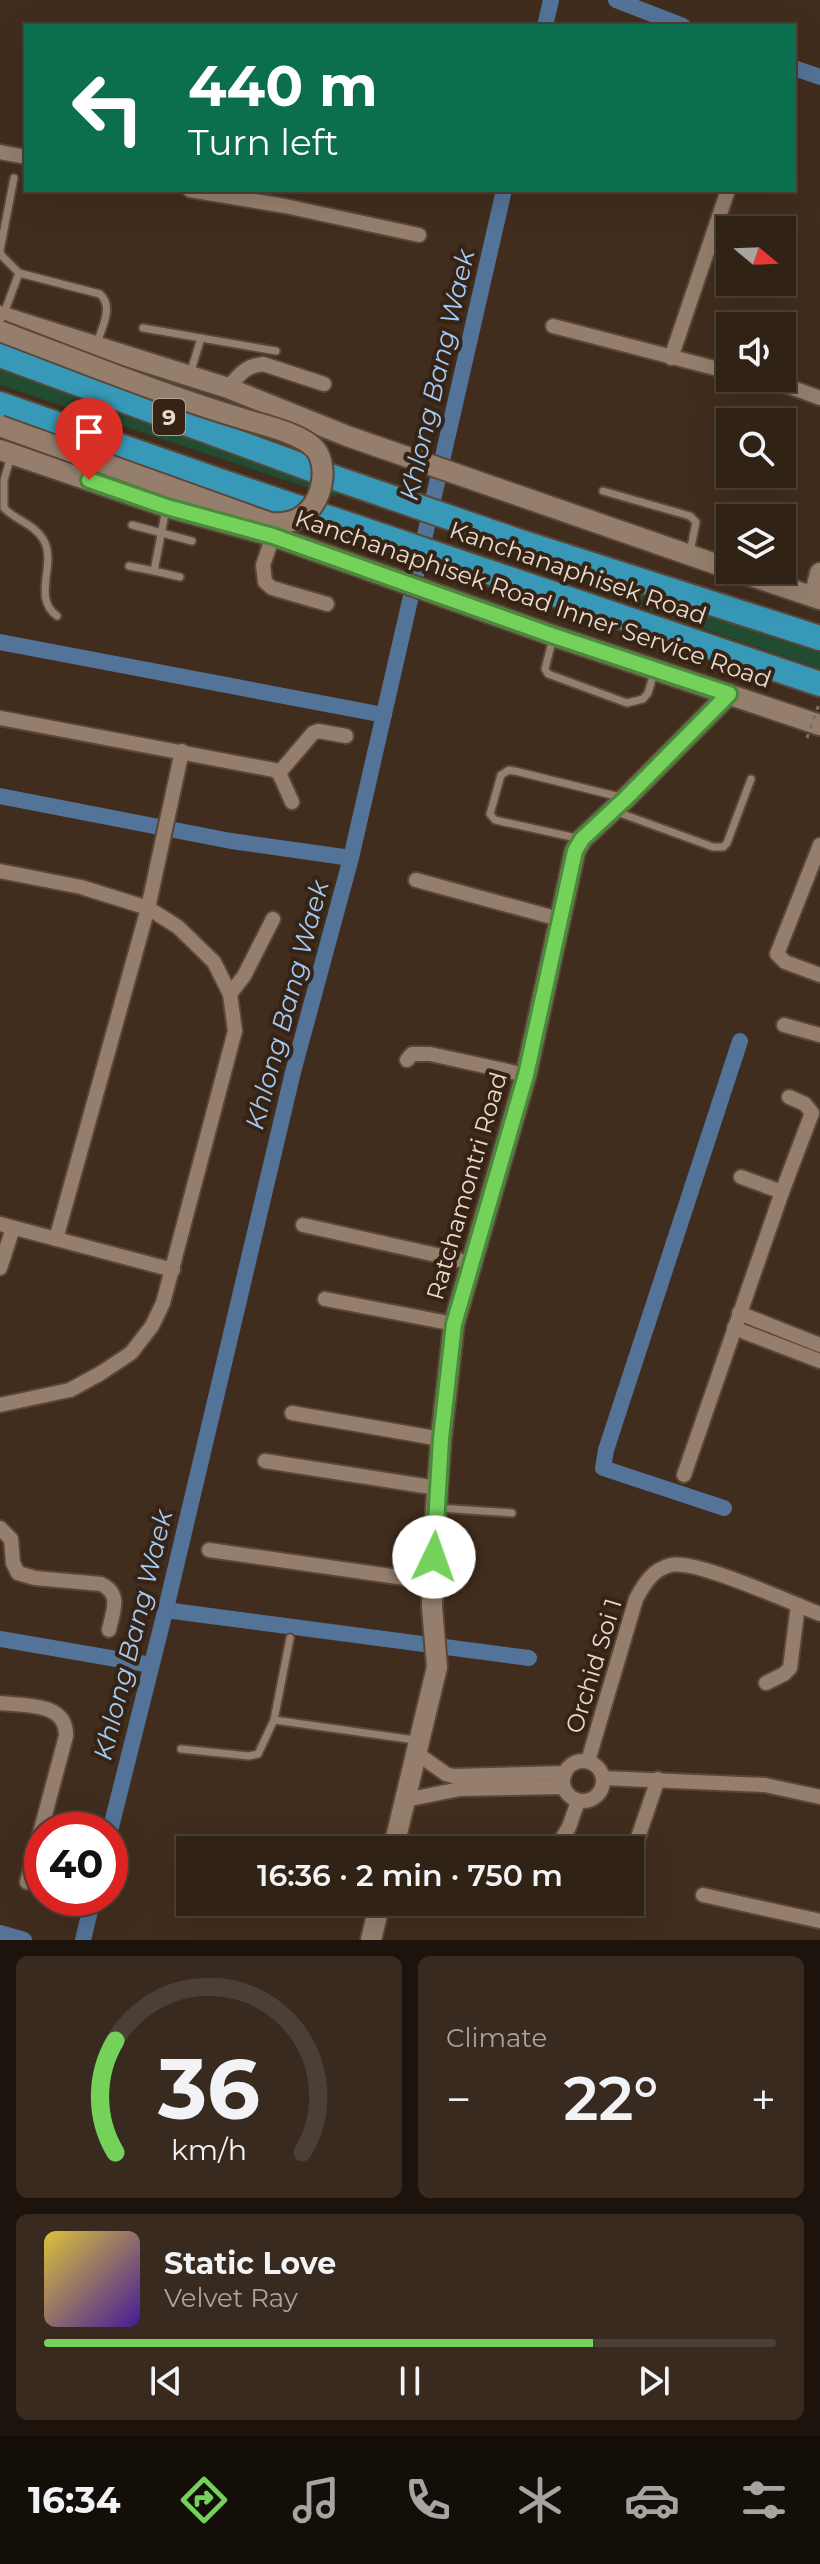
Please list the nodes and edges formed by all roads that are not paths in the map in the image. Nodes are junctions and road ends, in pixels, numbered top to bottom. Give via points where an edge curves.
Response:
1 (0, 152) edge
2 (24, 157) edge
3 (14, 178) dead end
4 (202, 192) edge
5 (287, 192) edge
6 (727, 192) edge
7 (285, 206) junction
8 (419, 235) dead end
9 (19, 273) junction
10 (1, 321) edge
11 (553, 326) dead end
12 (143, 328) dead end
13 (201, 338) junction
14 (96, 345) junction
15 (276, 351) dead end
16 (0, 355) edge
17 (671, 358) junction
18 (716, 369) edge
19 (189, 376) junction
20 (324, 384) dead end
21 (228, 388) junction
22 (796, 389) edge
23 (820, 398) edge
24 (0, 404) edge
25 (0, 426) edge
26 (6, 452) edge
27 (603, 491) dead end
28 (167, 507) junction
29 (132, 525) dead end
30 (162, 533) junction
31 (273, 536) junction
32 (192, 541) dead end
33 (689, 555) junction
34 (716, 564) edge
35 (129, 566) dead end
36 (154, 571) junction
37 (820, 573) edge
38 (180, 577) dead end
39 (774, 584) edge
40 (817, 598) edge
41 (327, 604) dead end
42 (57, 616) dead end
43 (554, 636) junction
44 (820, 638) edge
45 (655, 669) junction
46 (820, 684) edge
47 (729, 694) junction
48 (0, 718) edge
49 (814, 732) edge
50 (346, 736) dead end
51 (182, 751) junction
52 (279, 773) junction
53 (751, 779) dead end
54 (292, 802) dead end
55 (620, 805) junction
56 (582, 839) junction
57 (820, 845) edge
58 (0, 871) edge
59 (416, 880) dead end
60 (148, 908) junction
61 (273, 919) dead end
62 (559, 919) junction
63 (820, 975) edge
64 (230, 994) junction
65 (784, 1025) dead end
66 (820, 1035) edge
67 (407, 1060) dead end
68 (526, 1075) junction
69 (789, 1097) dead end
70 (741, 1177) dead end
71 (782, 1192) junction
72 (303, 1225) dead end
73 (7, 1226) edge
74 (56, 1239) junction
75 (472, 1263) junction
76 (0, 1268) edge
77 (173, 1270) junction
78 (325, 1299) dead end
79 (739, 1313) junction
80 (454, 1324) junction
81 (734, 1328) junction
82 (820, 1345) edge
83 (820, 1360) edge
84 (0, 1405) edge
85 (292, 1413) dead end
86 (441, 1439) junction
87 (265, 1461) dead end
88 (684, 1475) dead end
89 (437, 1498) junction
90 (512, 1513) dead end
91 (0, 1528) edge
92 (209, 1550) dead end
93 (433, 1582) junction
94 (798, 1605) junction
95 (820, 1614) edge
96 (109, 1630) dead end
97 (290, 1638) dead end
98 (766, 1683) dead end
99 (0, 1703) edge
100 (274, 1720) junction
101 (417, 1746) junction
102 (181, 1749) dead end
103 (588, 1761) junction
104 (446, 1774) junction
105 (603, 1778) junction
106 (658, 1779) junction
107 (564, 1780) junction
108 (440, 1791) junction
109 (820, 1797) edge
110 (405, 1800) junction
111 (578, 1801) junction
112 (46, 1812) edge
113 (396, 1836) edge
114 (564, 1836) edge
115 (639, 1836) edge
116 (703, 1895) dead end
117 (377, 1916) edge
118 (820, 1921) edge
119 (371, 1940) edge

1 - 2 street
3 - 9 lane via 0,250
4 - 7 street
5 - 7 street
6 - 17 street
7 - 8 street
9 - 10 lane
9 - 14 lane via 100,294 108,310
10 - 14 main road
10 - 25 main road, bridge via 198,405 301,439 317,452 320,495 300,518 270,523
11 - 17 street
12 - 13 lane
13 - 15 lane
13 - 19 lane
14 - 19 main road
16 - 44 highway, Kanchanaphisek Road / 9 via 338,479
17 - 18 street
19 - 21 main road
20 - 21 street via 263,364 244,369
21 - 33 main road via 347,436
22 - 23 street
24 - 46 highway, Kanchanaphisek Road / 9
26 - 28 main road, Kanchanaphisek Road Inner Service Road
26 - 42 lane via 4,508 45,543 47,604
27 - 33 lane via 690,516 696,529
28 - 30 lane
28 - 31 main road, Kanchanaphisek Road Inner Service Road
29 - 30 lane
30 - 32 lane
30 - 36 lane
31 - 41 street via 263,565 265,582
31 - 43 main road, Kanchanaphisek Road Inner Service Road
33 - 34 main road
35 - 36 lane
36 - 38 lane
37 - 40 main road
39 - 40 main road
43 - 45 main road, Kanchanaphisek Road Inner Service Road
43 - 45 lane via 545,663 548,674 627,703 648,693
45 - 47 main road, Kanchanaphisek Road Inner Service Road
47 - 49 main road, Kanchanaphisek Road Inner Service Road
47 - 55 main road, Ratchamontri Road
48 - 51 street
50 - 52 street via 313,733
51 - 52 street
51 - 60 street
52 - 54 street
53 - 55 lane via 723,847
55 - 56 main road, Ratchamontri Road
55 - 56 lane via 519,772 501,775 490,814 495,820
56 - 62 main road, Ratchamontri Road
57 - 63 street via 777,954
58 - 60 street via 81,887
59 - 62 street
60 - 64 street via 178,927 214,962
60 - 74 street
61 - 64 street
62 - 68 main road, Ratchamontri Road
64 - 77 street via 235,1031
65 - 66 street
67 - 68 street via 412,1054 430,1054
68 - 75 main road, Ratchamontri Road
69 - 71 street via 812,1113
70 - 71 street
71 - 79 street
72 - 75 street
73 - 74 street
73 - 76 street
74 - 77 street
75 - 80 main road, Ratchamontri Road
77 - 84 street via 152,1326 131,1353 70,1390
78 - 80 street
79 - 81 street
79 - 82 street
80 - 86 main road, Ratchamontri Road
81 - 83 street
81 - 88 street
85 - 86 street
86 - 89 main road, Ratchamontri Road
87 - 89 street
89 - 90 lane
89 - 93 main road, Ratchamontri Road
91 - 96 street via 11,1539 18,1573 110,1588 115,1602
92 - 93 street
93 - 101 main road, Ratchamontri Road via 435,1677
94 - 95 street, Orchid Soi 1
94 - 98 street via 790,1668
94 - 103 street, Orchid Soi 1 via 708,1570 680,1564 654,1574 636,1599
97 - 100 lane
99 - 112 street via 39,1707 67,1724
100 - 101 lane
100 - 102 lane via 258,1754
101 - 104 street
101 - 110 main road, Ratchamontri Road
103 - 105 street
103 - 107 street via 573,1763
104 - 107 street
104 - 108 street
105 - 106 street
105 - 111 street via 599,1793
106 - 109 street via 765,1785
106 - 115 street
107 - 108 street
107 - 111 street via 570,1797
108 - 110 street
110 - 113 main road, Ratchamontri Road
111 - 114 street
116 - 118 street
117 - 119 main road

